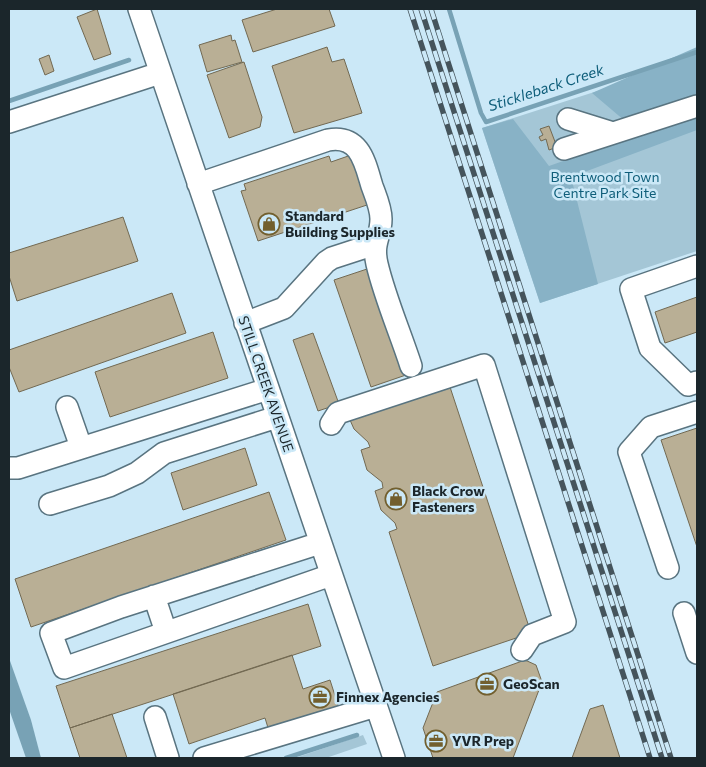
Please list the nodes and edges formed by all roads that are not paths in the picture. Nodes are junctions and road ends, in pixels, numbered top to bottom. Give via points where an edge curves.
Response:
1 (139, 9) edge
2 (160, 72) junction
3 (697, 106) edge
4 (568, 119) dead end
5 (9, 122) edge
6 (613, 133) junction
7 (564, 149) dead end
8 (198, 184) junction
9 (375, 244) junction
10 (697, 266) edge
11 (245, 323) junction
12 (411, 366) dead end
13 (697, 382) edge
14 (268, 389) junction
15 (68, 407) dead end
16 (697, 412) edge
17 (277, 417) junction
18 (330, 424) dead end
19 (81, 447) junction
20 (9, 468) edge
21 (50, 504) dead end
22 (320, 543) junction
23 (668, 568) dead end
24 (331, 575) junction
25 (154, 596) junction
26 (684, 613) dead end
27 (166, 632) junction
28 (522, 650) dead end
29 (697, 653) edge
30 (376, 706) junction
31 (155, 717) dead end
32 (390, 757) edge
33 (168, 758) edge
34 (204, 758) edge

1 - 2 street, STILL CREEK AVENUE
2 - 5 street
2 - 8 street, STILL CREEK AVENUE
3 - 6 street
4 - 6 street
6 - 7 street
8 - 9 street via 328,140 352,143 363,157 380,210 380,228
8 - 11 street, STILL CREEK AVENUE
9 - 11 street via 332,258 284,308
9 - 12 street via 377,264
10 - 13 street via 631,289 650,348 688,385
11 - 14 street, STILL CREEK AVENUE
14 - 17 street, STILL CREEK AVENUE
14 - 19 street
15 - 19 street
16 - 23 street via 652,427 629,452
17 - 21 street via 164,452 137,473 109,486
17 - 22 street, STILL CREEK AVENUE
18 - 28 street via 338,413 484,364 566,622 532,634
19 - 20 street via 18,468
22 - 24 street, STILL CREEK AVENUE
22 - 25 street
24 - 27 street
24 - 30 street, STILL CREEK AVENUE
25 - 27 street
25 - 27 street via 51,633 64,668
26 - 29 street
30 - 32 street, STILL CREEK AVENUE
30 - 34 street
31 - 33 street

